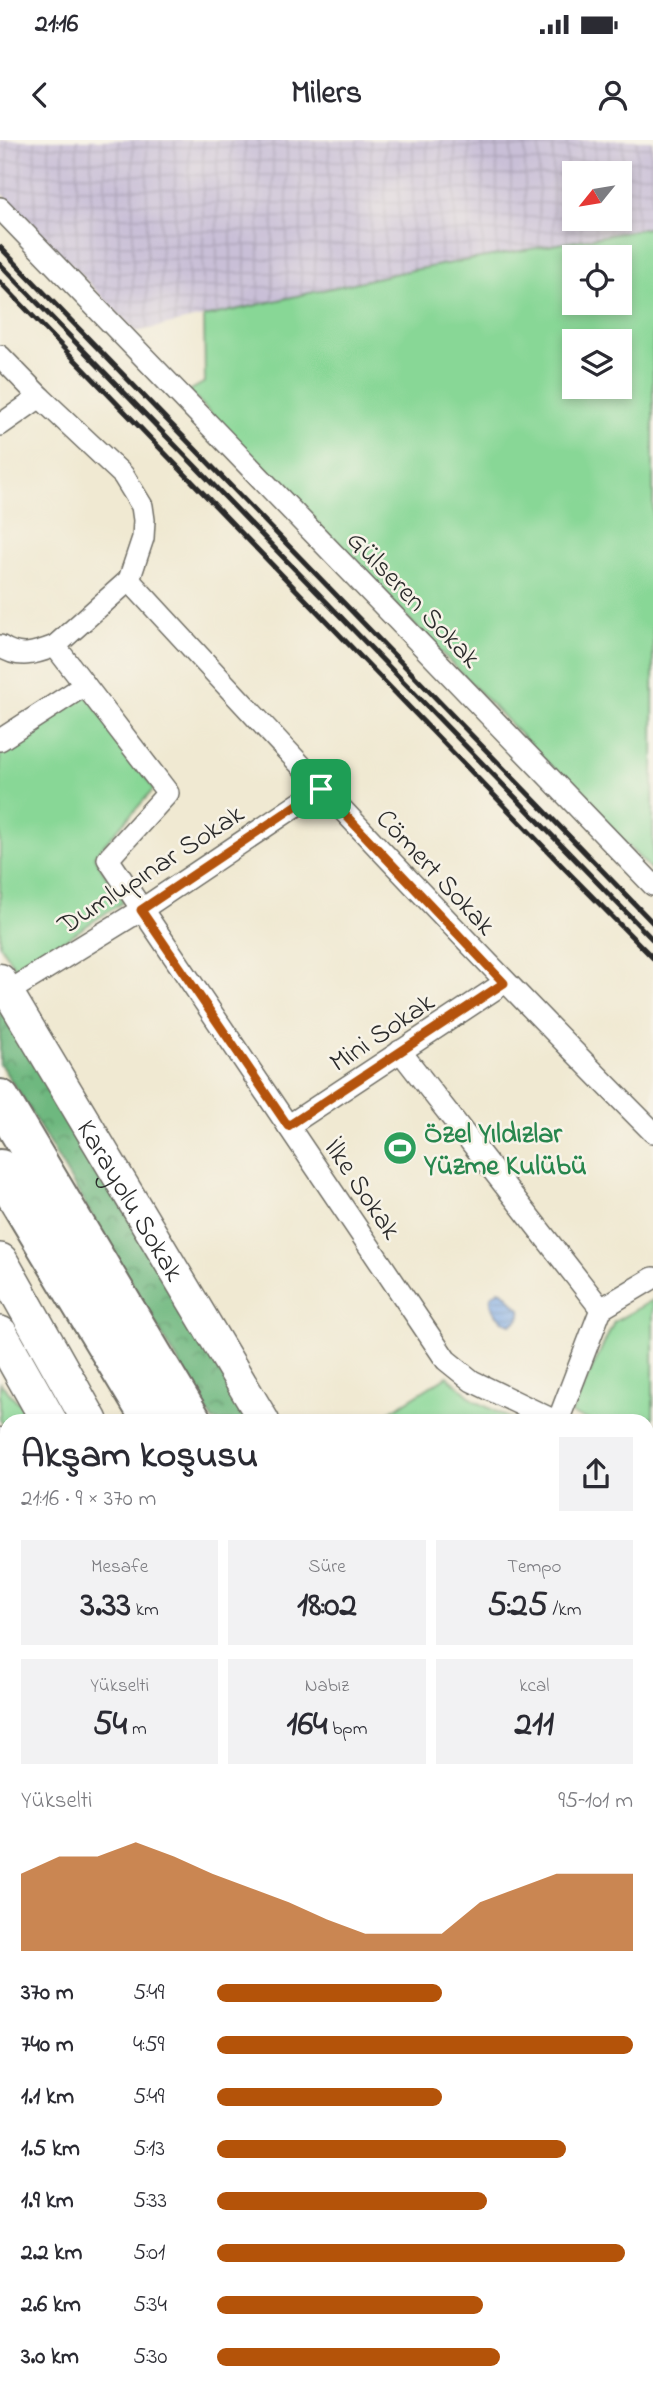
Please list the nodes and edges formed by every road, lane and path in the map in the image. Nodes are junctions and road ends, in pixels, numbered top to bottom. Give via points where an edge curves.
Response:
1 (0, 208) edge
2 (0, 356) edge
3 (40, 397) junction
4 (0, 425) edge
5 (129, 580) junction
6 (0, 646) edge
7 (55, 646) junction
8 (85, 685) junction
9 (0, 740) edge
10 (321, 789) junction
11 (653, 885) edge
12 (141, 910) junction
13 (504, 983) junction
14 (4, 986) edge
15 (400, 1051) junction
16 (0, 1099) edge
17 (288, 1126) junction
18 (653, 1132) edge
19 (0, 1169) edge
20 (0, 1262) edge
21 (653, 1278) edge
22 (601, 1308) junction
23 (0, 1334) edge
24 (45, 1414) edge
25 (86, 1414) edge
26 (148, 1414) edge
27 (188, 1414) edge
28 (260, 1414) edge
29 (541, 1414) edge
30 (559, 1414) edge

1 - 11 street, Gülseren Sokak
2 - 3 street
3 - 4 street
3 - 5 street via 123,475 142,506 143,538
5 - 7 street
5 - 10 street, Cömert Sokak
6 - 7 street via 26,655
7 - 8 street
8 - 9 street
8 - 12 street, İlke Sokak via 168,793 108,859
10 - 12 street, Dumlupınar Sokak
10 - 13 street, Cömert Sokak
12 - 14 street, Dumlupınar Sokak
12 - 17 street, İlke Sokak
13 - 15 street, Mini Sokak
13 - 18 street, Cömert Sokak
14 - 28 main road, Karayolu Sokak
15 - 17 street, Mini Sokak
15 - 22 street
16 - 27 highway
17 - 29 street, İlke Sokak via 446,1360 472,1381
19 - 26 highway
20 - 25 highway
21 - 22 street
22 - 30 street
23 - 24 highway

